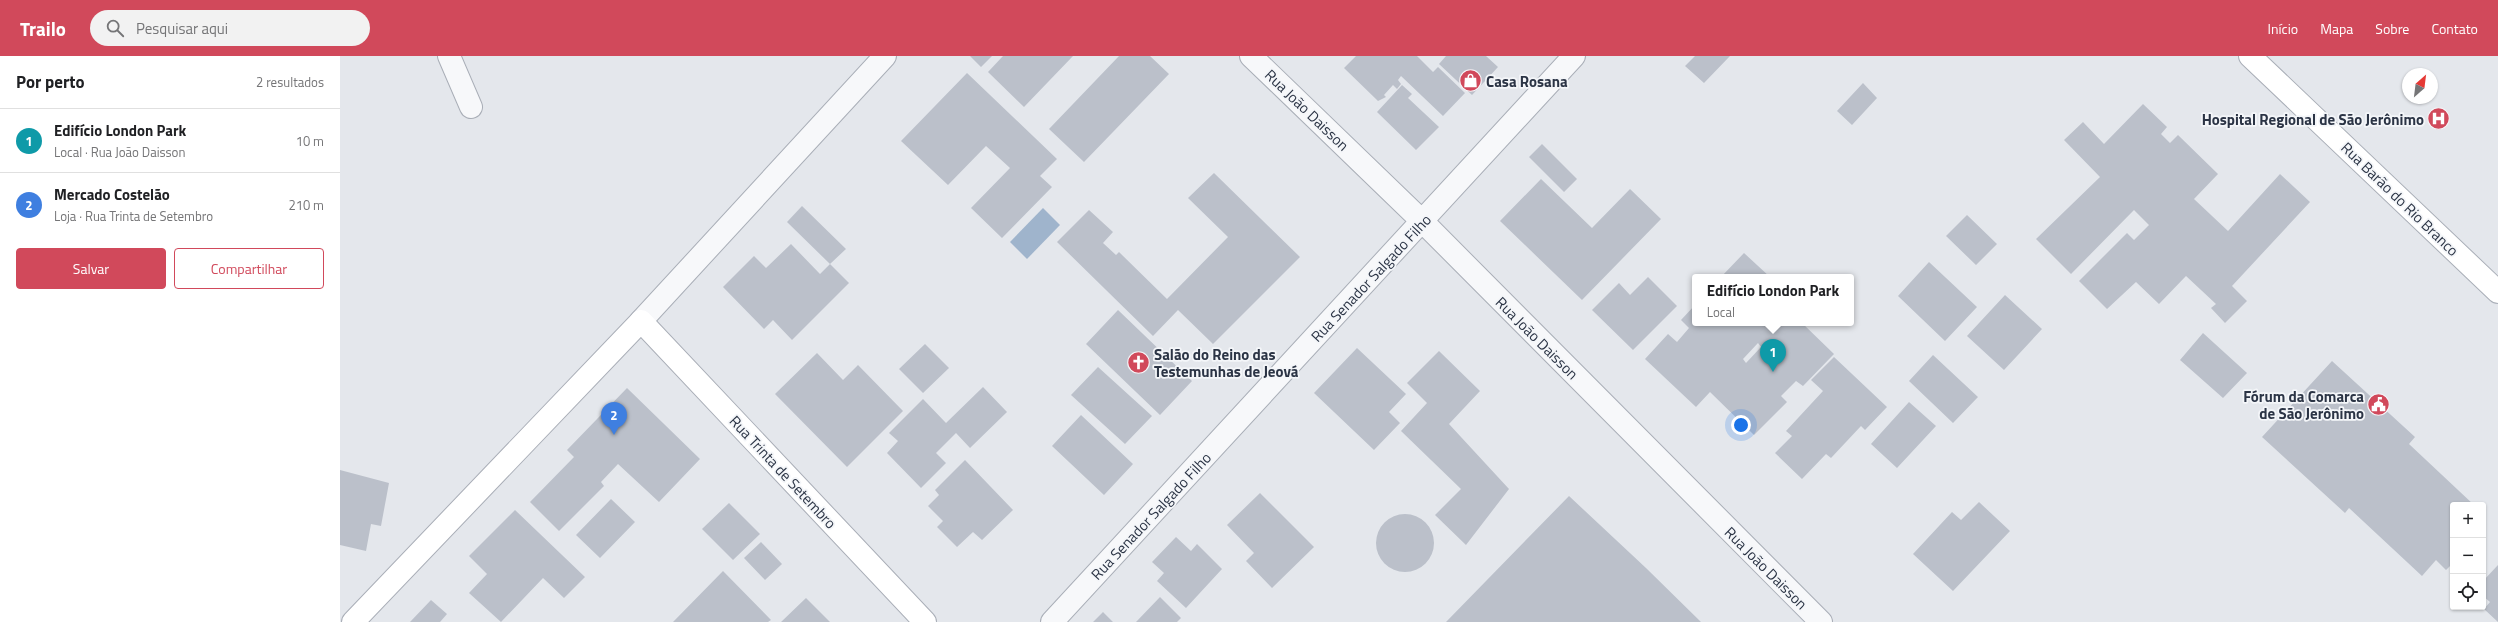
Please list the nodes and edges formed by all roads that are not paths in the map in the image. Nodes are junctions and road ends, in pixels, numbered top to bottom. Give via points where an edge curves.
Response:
1 (449, 56) edge
2 (885, 56) edge
3 (1251, 56) edge
4 (1574, 56) edge
5 (2250, 56) edge
6 (471, 107) dead end
7 (1423, 222) junction
8 (2498, 292) edge
9 (640, 322) junction
10 (353, 622) edge
11 (925, 622) edge
12 (1052, 622) edge
13 (1821, 622) edge

1 - 6 street
2 - 9 street
3 - 7 street, Rua João Daisson
4 - 7 street, Rua Senador Salgado Filho
5 - 8 main road, Rua Barão do Rio Branco
7 - 12 street, Rua Senador Salgado Filho
7 - 13 street, Rua João Daisson
9 - 10 main road
9 - 11 main road, Rua Trinta de Setembro

